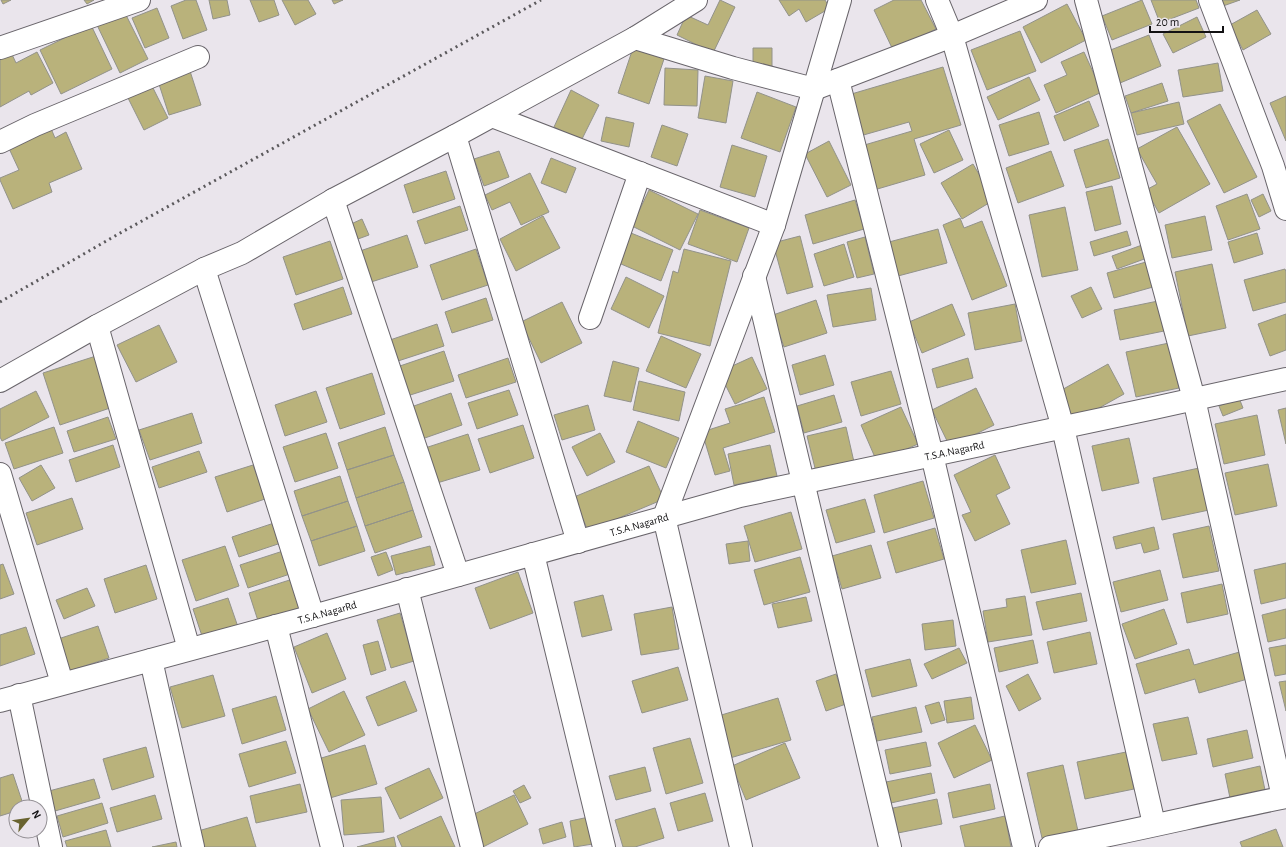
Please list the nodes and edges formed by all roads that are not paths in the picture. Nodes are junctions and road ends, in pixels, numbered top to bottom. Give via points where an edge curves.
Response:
1 (139, 0) edge
2 (696, 0) edge
3 (840, 0) edge
4 (936, 0) edge
5 (1036, 0) edge
6 (1086, 0) edge
7 (1210, 0) edge
8 (952, 36) junction
9 (635, 38) junction
10 (0, 48) edge
11 (198, 57) dead end
12 (838, 80) junction
13 (814, 89) junction
14 (492, 116) junction
15 (455, 136) junction
16 (0, 142) edge
17 (640, 173) junction
18 (333, 200) junction
19 (1286, 209) edge
20 (774, 225) junction
21 (204, 269) junction
22 (754, 276) junction
23 (590, 318) dead end
24 (96, 326) junction
25 (1286, 378) edge
26 (0, 381) edge
27 (1194, 399) junction
28 (1063, 428) junction
29 (932, 455) junction
30 (0, 474) edge
31 (803, 483) junction
32 (664, 517) junction
33 (578, 542) junction
34 (534, 554) junction
35 (458, 576) junction
36 (407, 589) junction
37 (314, 616) junction
38 (276, 626) junction
39 (189, 649) junction
40 (151, 660) junction
41 (62, 683) junction
42 (9, 698) edge
43 (1284, 797) edge
44 (1154, 824) junction
45 (51, 847) edge
46 (193, 847) edge
47 (332, 847) edge
48 (472, 847) edge
49 (604, 847) edge
50 (741, 847) edge
51 (890, 847) edge
52 (1024, 847) edge
53 (1050, 847) edge

1 - 10 street
2 - 9 street
3 - 13 street
4 - 8 street
5 - 8 street
6 - 27 street
7 - 19 street via 1273,166
8 - 12 street
8 - 28 street
9 - 13 street
9 - 14 street
11 - 16 street
12 - 13 street
12 - 29 street
13 - 20 street
14 - 15 street
14 - 17 street
15 - 18 street
15 - 33 street
17 - 20 street
17 - 23 street
18 - 21 street via 242,253
18 - 35 street
20 - 22 street
21 - 24 street
21 - 37 street
22 - 31 street
22 - 32 street
24 - 26 street
24 - 39 street
25 - 27 street, T.S.A.NagarRd
27 - 28 street, T.S.A.NagarRd
27 - 43 street
28 - 29 street, T.S.A.NagarRd
28 - 44 street
29 - 31 street, T.S.A.NagarRd
29 - 52 street
30 - 41 street
31 - 32 street, T.S.A.NagarRd via 740,496
31 - 51 street
32 - 33 street, T.S.A.NagarRd
32 - 50 street
33 - 34 street, T.S.A.NagarRd
34 - 35 street, T.S.A.NagarRd
34 - 49 street
35 - 36 street, T.S.A.NagarRd
36 - 37 street, T.S.A.NagarRd
36 - 48 street
37 - 38 street, T.S.A.NagarRd
38 - 39 street, T.S.A.NagarRd
38 - 47 street
39 - 40 street, T.S.A.NagarRd
40 - 41 street, T.S.A.NagarRd
40 - 46 street
41 - 42 street, T.S.A.NagarRd
42 - 45 street
43 - 44 street
44 - 53 street

